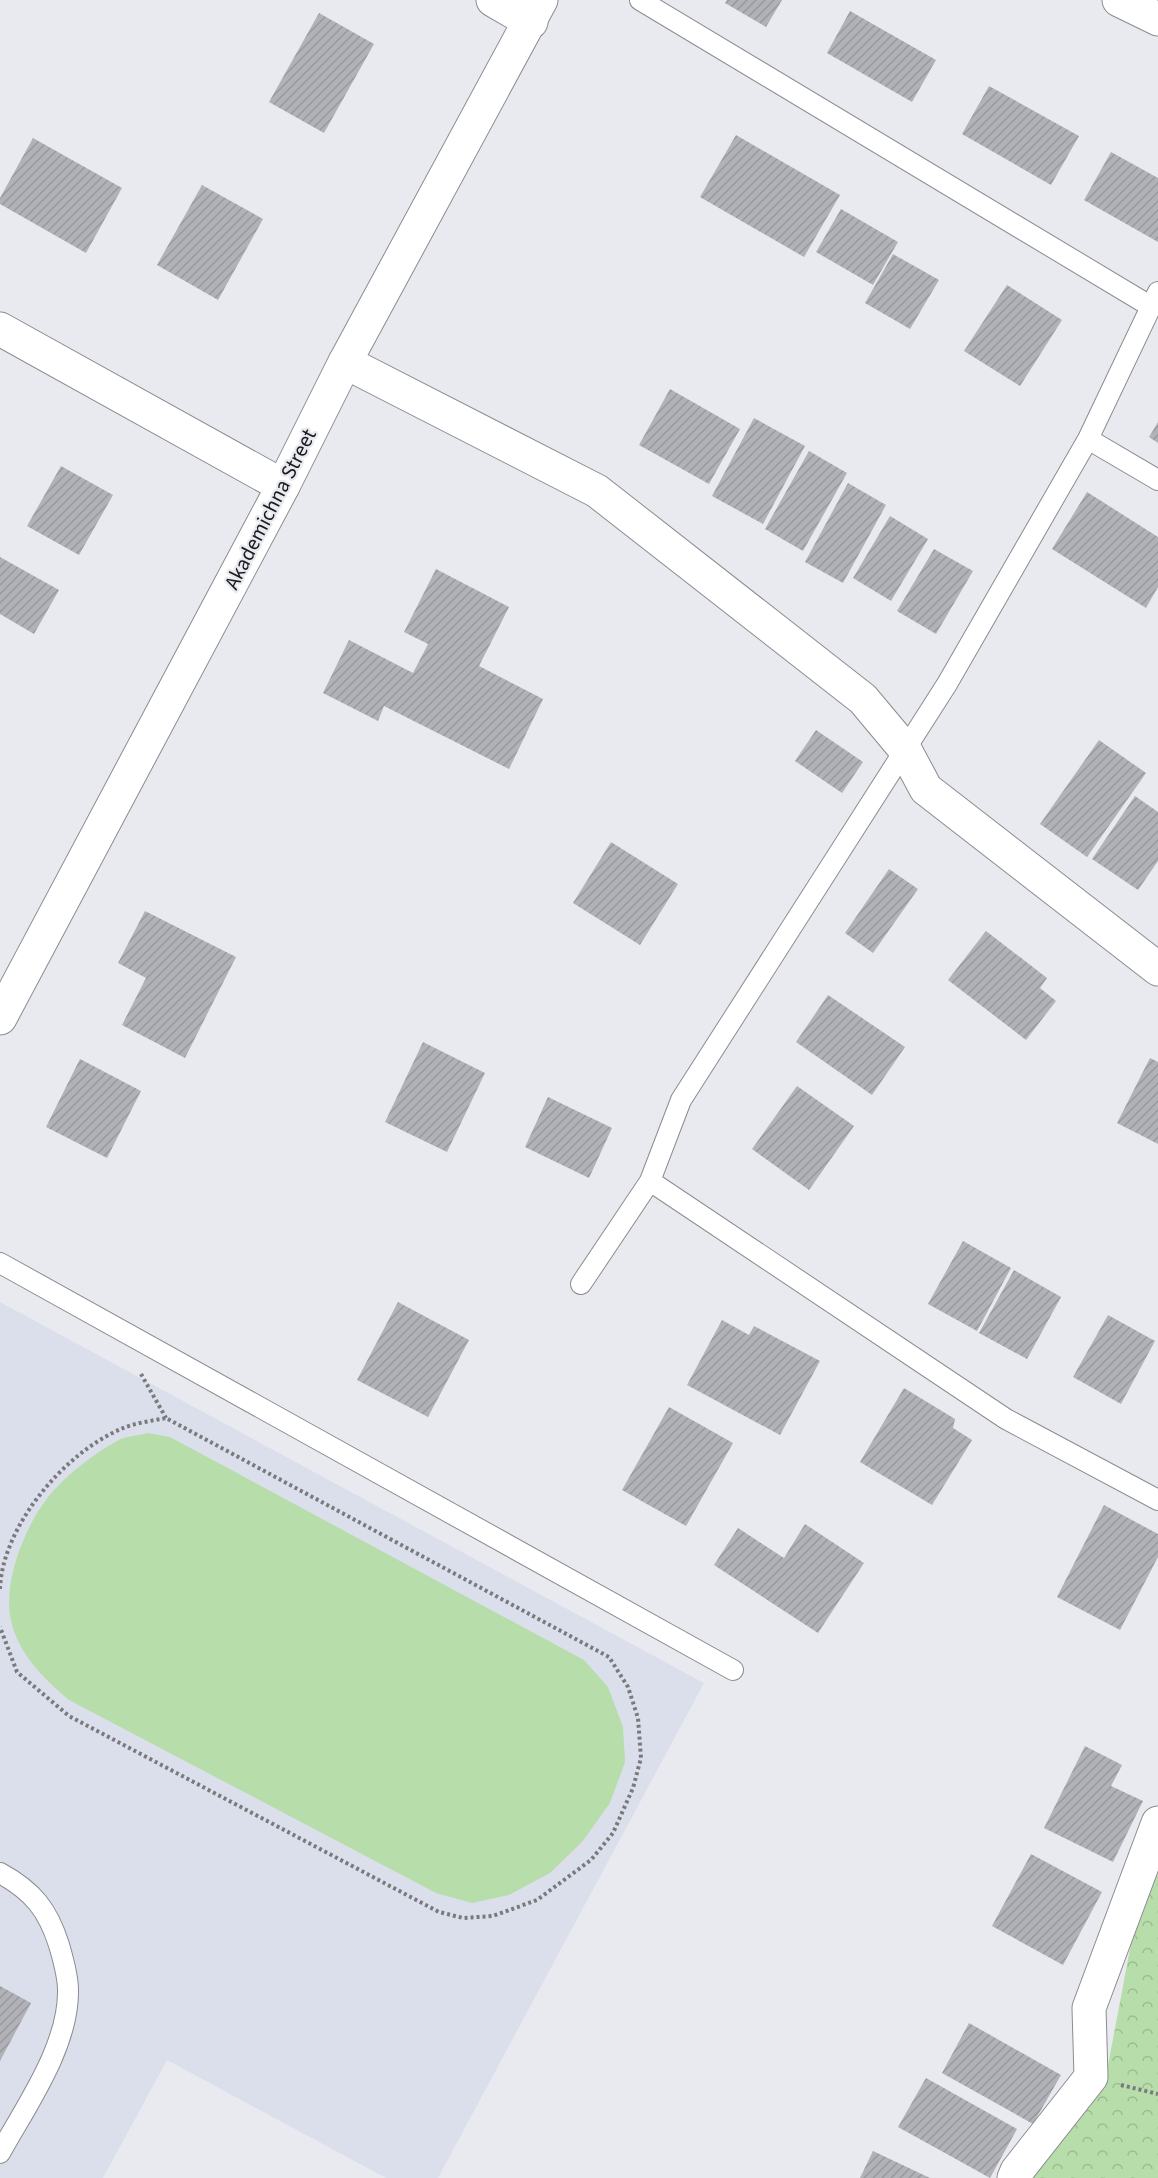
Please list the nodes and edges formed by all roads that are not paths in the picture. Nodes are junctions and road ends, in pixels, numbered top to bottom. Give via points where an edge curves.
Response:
1 (493, 0) edge
2 (640, 0) edge
3 (1119, 0) edge
4 (536, 11) edge
5 (1158, 19) edge
6 (1154, 299) edge
7 (0, 328) edge
8 (345, 362) junction
9 (1088, 439) junction
10 (1158, 480) edge
11 (283, 486) junction
12 (904, 748) junction
13 (1158, 969) edge
14 (0, 1018) edge
15 (650, 1181) junction
16 (0, 1263) edge
17 (581, 1284) dead end
18 (1158, 1500) edge
19 (733, 1670) dead end
20 (1158, 1823) edge
21 (0, 1874) edge
22 (0, 2153) edge
23 (1014, 2178) edge

1 - 4 street
2 - 6 lane
3 - 5 street
4 - 8 street, Akademichna Street
6 - 9 lane
7 - 11 street
8 - 11 street, Akademichna Street
8 - 12 street via 597,491 862,699
9 - 10 lane
9 - 12 lane via 946,684
11 - 14 street, Akademichna Street
12 - 13 street via 926,789
12 - 15 lane via 681,1100
15 - 17 lane
15 - 18 lane via 1006,1419
16 - 19 lane
20 - 23 street via 1089,2008 1091,2077
21 - 22 lane via 20,1884 40,1903 54,1929 69,1989 66,2015 53,2056

